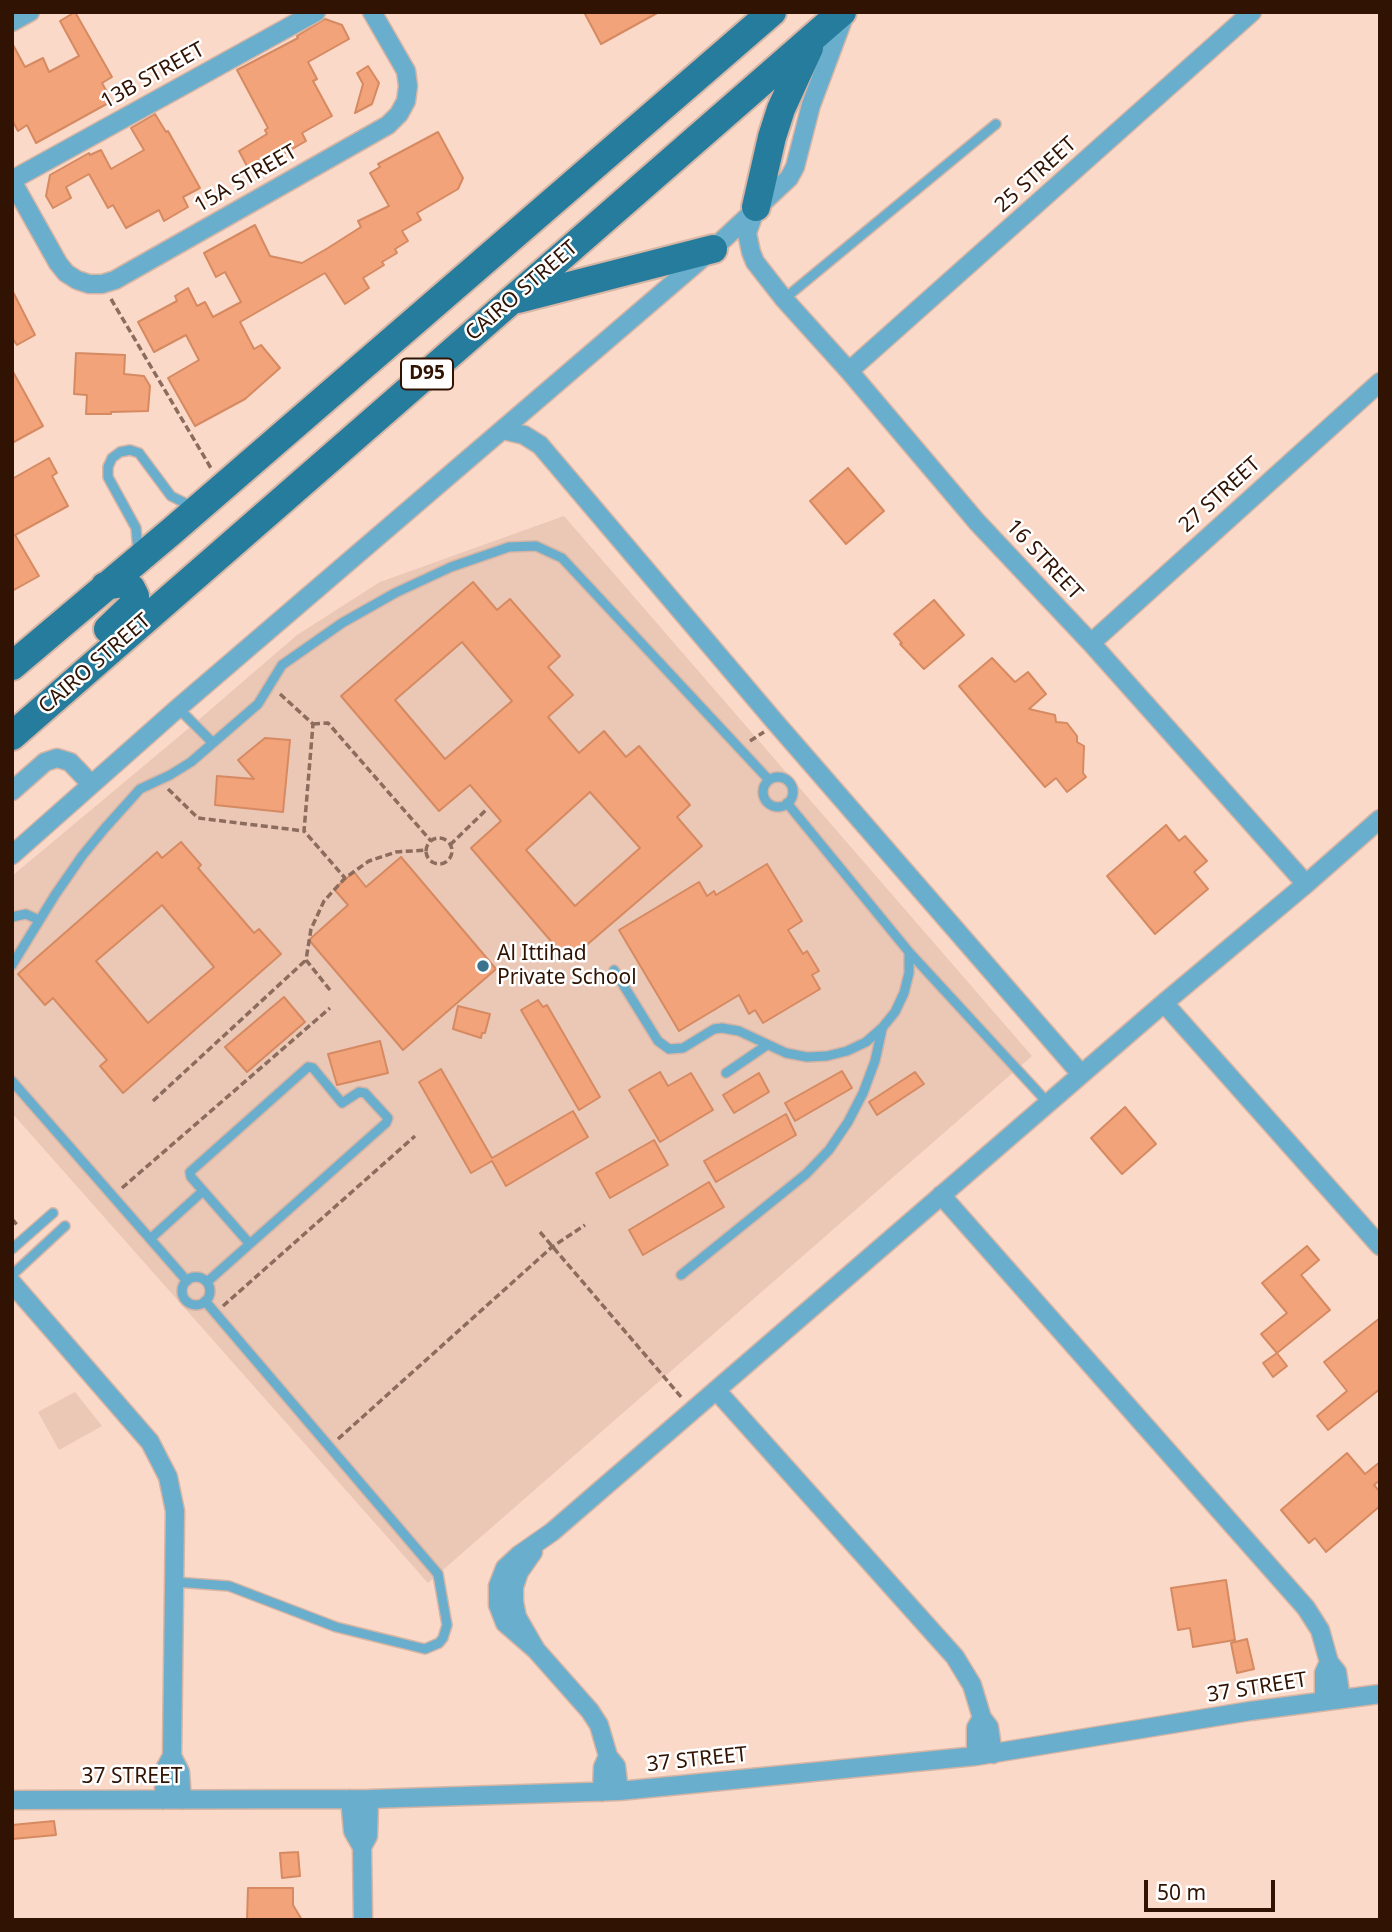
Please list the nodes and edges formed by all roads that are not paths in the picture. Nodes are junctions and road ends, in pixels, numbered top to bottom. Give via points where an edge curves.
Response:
1 (30, 12) edge
2 (316, 12) edge
3 (372, 12) edge
4 (772, 12) edge
5 (844, 12) edge
6 (1252, 12) edge
7 (12, 22) edge
8 (815, 36) junction
9 (996, 124) dead end
10 (12, 180) edge
11 (756, 207) junction
12 (713, 249) junction
13 (755, 262) junction
14 (784, 299) junction
15 (512, 300) junction
16 (849, 371) junction
17 (1380, 382) edge
18 (536, 403) junction
19 (503, 430) junction
20 (540, 444) junction
21 (198, 508) junction
22 (138, 560) junction
23 (105, 586) junction
24 (1091, 643) junction
25 (12, 666) edge
26 (178, 708) junction
27 (12, 715) edge
28 (12, 736) edge
29 (213, 743) junction
30 (769, 780) junction
31 (91, 784) junction
32 (12, 791) edge
33 (787, 803) junction
34 (1380, 819) edge
35 (12, 855) edge
36 (1306, 884) junction
37 (12, 916) edge
38 (39, 920) junction
39 (909, 952) junction
40 (12, 965) edge
41 (614, 970) dead end
42 (1164, 1003) junction
43 (882, 1028) junction
44 (767, 1045) junction
45 (726, 1073) dead end
46 (1081, 1074) junction
47 (12, 1081) edge
48 (1048, 1102) junction
49 (203, 1191) junction
50 (941, 1195) junction
51 (54, 1213) dead end
52 (65, 1226) dead end
53 (1376, 1234) edge
54 (150, 1239) junction
55 (248, 1243) junction
56 (12, 1249) edge
57 (12, 1275) edge
58 (681, 1275) dead end
59 (187, 1281) junction
60 (207, 1282) junction
61 (12, 1283) edge
62 (205, 1301) junction
63 (716, 1390) junction
64 (175, 1582) junction
65 (1380, 1694) edge
66 (1333, 1699) junction
67 (985, 1755) junction
68 (173, 1756) junction
69 (611, 1792) junction
70 (350, 1799) junction
71 (369, 1799) junction
72 (12, 1800) edge
73 (163, 1800) junction
74 (182, 1800) junction
75 (362, 1847) junction
76 (363, 1920) edge

1 - 7 street
2 - 10 street, 13B STREET
3 - 10 street, 15A STREET via 406,71 406,101 399,114 388,125 115,280 89,284 66,273
4 - 21 main road, D95
5 - 8 main road, CAIRO STREET / D95
5 - 11 street via 792,174
6 - 16 street, 25 STREET
8 - 11 main road via 781,109
8 - 15 main road, CAIRO STREET / D95
9 - 14 lane
11 - 12 street
11 - 13 street, 16 STREET via 747,233
12 - 13 street via 733,250
12 - 15 main road
12 - 18 street
13 - 14 street, 16 STREET
14 - 16 street, 16 STREET
15 - 28 main road, CAIRO STREET / D95
16 - 24 street, 16 STREET via 977,522
17 - 24 street, 27 STREET
18 - 19 street
18 - 20 street
19 - 20 street
19 - 26 street
20 - 46 street
21 - 22 main road, D95
21 - 22 lane via 171,496 139,453 130,450 112,458 108,477 136,528
22 - 23 main road, D95
23 - 25 main road, D95
23 - 27 main road via 123,583 131,588 133,605
24 - 36 street, 16 STREET
26 - 29 lane
26 - 31 street
29 - 30 lane via 258,704 282,665 342,623 451,567 522,545 562,558 572,567
29 - 38 lane via 181,769 140,789 82,856
30 - 33 lane via 779,777 789,782 792,793
30 - 33 lane via 763,790 766,801 776,806
31 - 32 street via 70,762 57,758 45,762
31 - 35 street
33 - 39 lane
34 - 36 street
36 - 42 street
37 - 38 lane via 26,914
38 - 40 lane
39 - 43 lane via 904,993
39 - 48 lane
41 - 44 lane via 663,1046 677,1050 722,1028
42 - 46 street
42 - 53 street
43 - 44 lane via 857,1046 827,1056 807,1057
43 - 58 lane via 863,1093 829,1150
44 - 45 lane
46 - 48 street
47 - 54 lane
48 - 50 street
49 - 54 lane
49 - 55 lane
49 - 55 lane via 190,1172 308,1067 342,1103 359,1092 370,1097 388,1118 386,1123
50 - 63 street
50 - 66 street via 1306,1608 1337,1672
51 - 56 lane
52 - 57 lane
54 - 59 lane
55 - 60 lane
59 - 60 lane via 195,1277
59 - 62 lane via 182,1290 186,1300 195,1305
60 - 62 lane via 210,1292
61 - 64 street via 138,1427 160,1459 175,1511
62 - 64 lane via 438,1574 447,1625 439,1643 425,1649 315,1620 229,1586
63 - 67 street via 955,1657 989,1727
63 - 69 street via 552,1532 519,1555 505,1568 498,1586 498,1605 505,1623 536,1650 590,1711 616,1766
64 - 68 street
65 - 66 street, 37 STREET
66 - 67 street, 37 STREET
67 - 69 street, 37 STREET
68 - 73 street via 165,1774
68 - 74 street via 180,1772
69 - 71 street, 37 STREET
70 - 71 street, 37 STREET
70 - 74 street, 37 STREET
70 - 75 street via 353,1831
71 - 75 street via 368,1836
72 - 73 street, 37 STREET
73 - 74 street, 37 STREET
75 - 76 street

